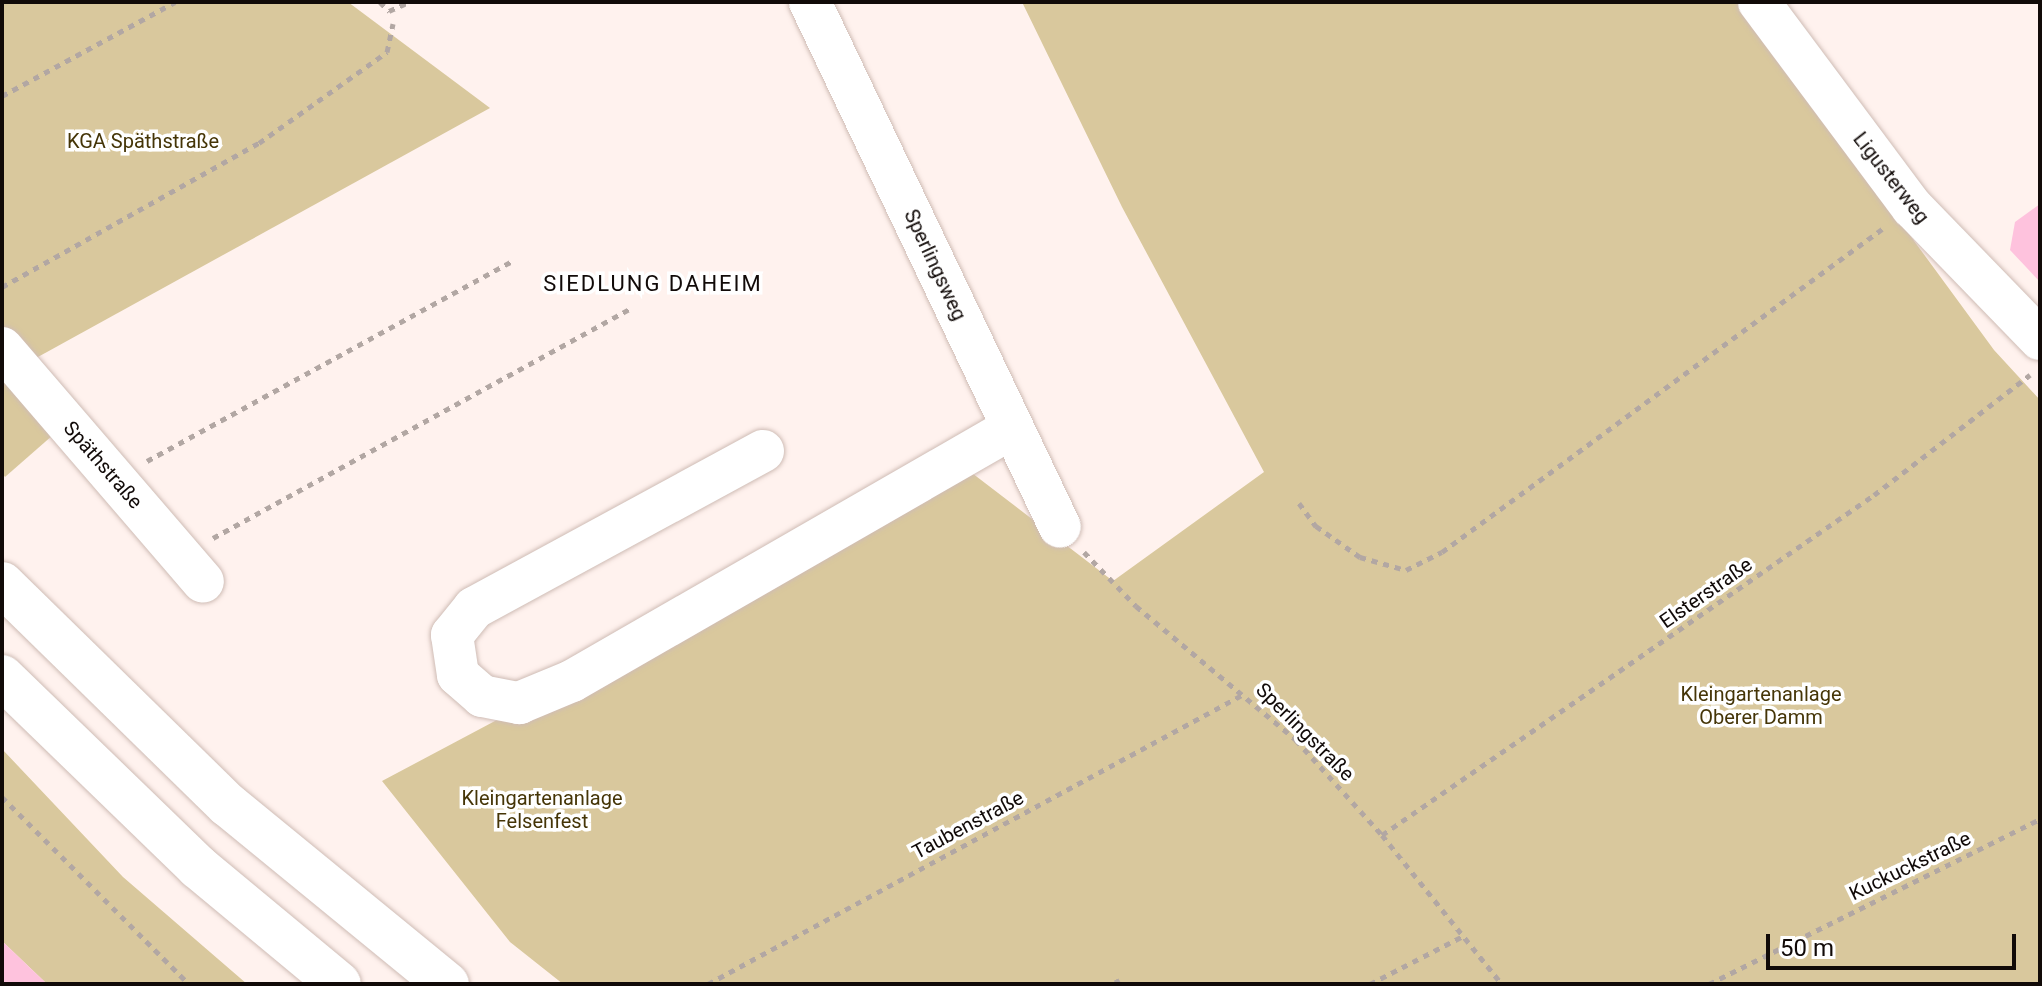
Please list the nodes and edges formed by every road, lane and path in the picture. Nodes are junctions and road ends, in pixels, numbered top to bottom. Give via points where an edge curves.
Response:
1 (175, 2) edge
2 (380, 2) edge
3 (409, 2) edge
4 (810, 2) edge
5 (1759, 2) edge
6 (393, 24) dead end
7 (2, 96) edge
8 (1912, 207) junction
9 (511, 262) dead end
10 (2, 287) edge
11 (629, 309) dead end
12 (2040, 339) edge
13 (2, 348) edge
14 (2040, 366) edge
15 (1012, 428) junction
16 (763, 451) dead end
17 (114, 478) junction
18 (1299, 503) dead end
19 (1060, 527) joint
20 (192, 570) joint
21 (2, 584) edge
22 (2, 677) edge
23 (1244, 694) junction
24 (2, 797) edge
25 (2040, 819) edge
26 (1382, 835) junction
27 (1465, 935) junction
28 (189, 984) edge
29 (339, 984) edge
30 (447, 984) edge
31 (708, 984) edge
32 (1370, 984) edge
33 (1502, 984) edge
34 (1709, 984) edge

1 - 7 path
2 - 3 path via 389,11
4 - 15 street, Sperlingsweg
5 - 8 street, Ligusterweg
6 - 10 path via 387,52 259,143
8 - 12 street, Ligusterweg
8 - 18 path via 1607,434 1442,552 1406,570 1360,557 1316,526
9 - 17 path
11 - 20 path
13 - 17 street, Späthstraße
14 - 26 path, Elsterstraße via 1874,495
15 - 16 street via 572,681 519,703 482,696 458,675 452,635 474,608
15 - 19 street, Sperlingsweg
17 - 20 street, Späthstraße
19 - 23 path, Sperlingstraße via 1136,606
21 - 30 highway via 228,805
22 - 29 highway via 198,867
23 - 26 path, Sperlingstraße via 1296,740
23 - 31 path, Taubenstraße
24 - 28 path
25 - 34 path, Kuckuckstraße
26 - 27 path, Sperlingstraße
27 - 32 path
27 - 33 path, Sperlingstraße

